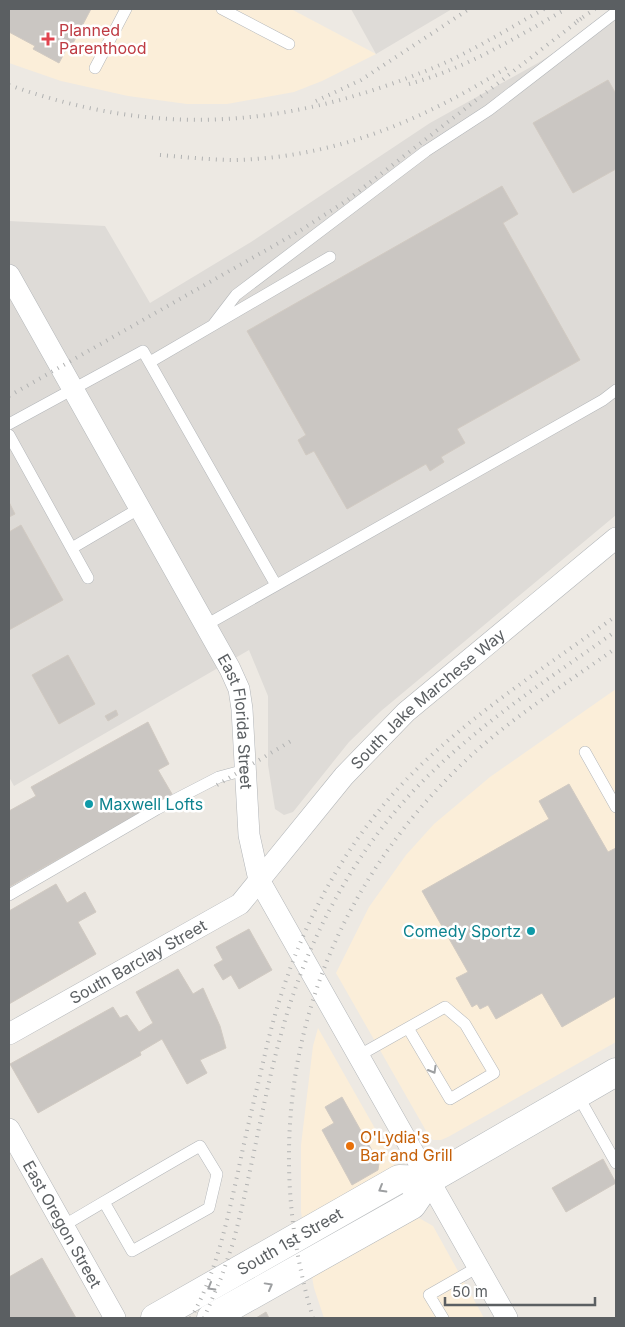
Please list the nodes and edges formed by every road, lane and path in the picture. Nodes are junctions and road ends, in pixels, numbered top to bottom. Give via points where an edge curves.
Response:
1 (126, 9) edge
2 (222, 9) edge
3 (616, 12) edge
4 (289, 44) dead end
5 (95, 68) dead end
6 (330, 257) dead end
7 (9, 275) edge
8 (214, 325) junction
9 (150, 362) junction
10 (73, 389) junction
11 (616, 390) edge
12 (9, 424) edge
13 (9, 435) edge
14 (140, 508) junction
15 (616, 538) edge
16 (72, 548) junction
17 (88, 578) dead end
18 (276, 585) junction
19 (206, 625) junction
20 (585, 752) dead end
21 (245, 770) junction
22 (616, 807) edge
23 (259, 880) junction
24 (9, 895) edge
25 (408, 1028) junction
26 (9, 1034) edge
27 (358, 1056) junction
28 (616, 1072) edge
29 (577, 1094) junction
30 (9, 1129) edge
31 (616, 1163) edge
32 (429, 1180) junction
33 (104, 1202) junction
34 (63, 1226) junction
35 (478, 1267) junction
36 (115, 1318) edge
37 (155, 1318) edge
38 (211, 1318) edge
39 (442, 1318) edge
40 (507, 1318) edge

1 - 5 lane
2 - 4 lane
3 - 8 lane via 489,110 426,151 236,295
6 - 8 lane
7 - 10 street, East Florida Street
8 - 9 lane
9 - 10 lane via 143,351
9 - 18 lane
10 - 12 lane
10 - 14 street, East Florida Street
11 - 18 lane via 595,405
13 - 16 lane
14 - 16 lane
14 - 19 street, East Florida Street
15 - 23 street, South Jake Marchese Way via 406,712 344,776
16 - 17 lane
18 - 19 lane
19 - 21 street, East Florida Street via 239,689
20 - 22 lane
21 - 23 street, East Florida Street via 249,835
21 - 24 lane via 219,777 157,809
23 - 26 street, South Barclay Street via 240,904
23 - 27 street, East Florida Street
25 -> 25 lane via 450,1098 494,1073 465,1024 445,1007
25 - 27 lane
27 - 32 street, East Florida Street
28 - 29 main road, South 1st Street
29 - 31 lane
29 - 32 main road, South 1st Street
30 - 34 street, East Oregon Street
32 - 35 street, East Florida Street
32 -> 37 main road, South 1st Street via 399,1179
38 -> 32 main road, South 1st Street via 412,1205
33 - 33 lane via 200,1146 217,1174 209,1208 132,1251
33 - 34 lane
34 - 36 street, East Oregon Street
35 - 39 lane via 429,1295
35 - 40 street, East Florida Street

